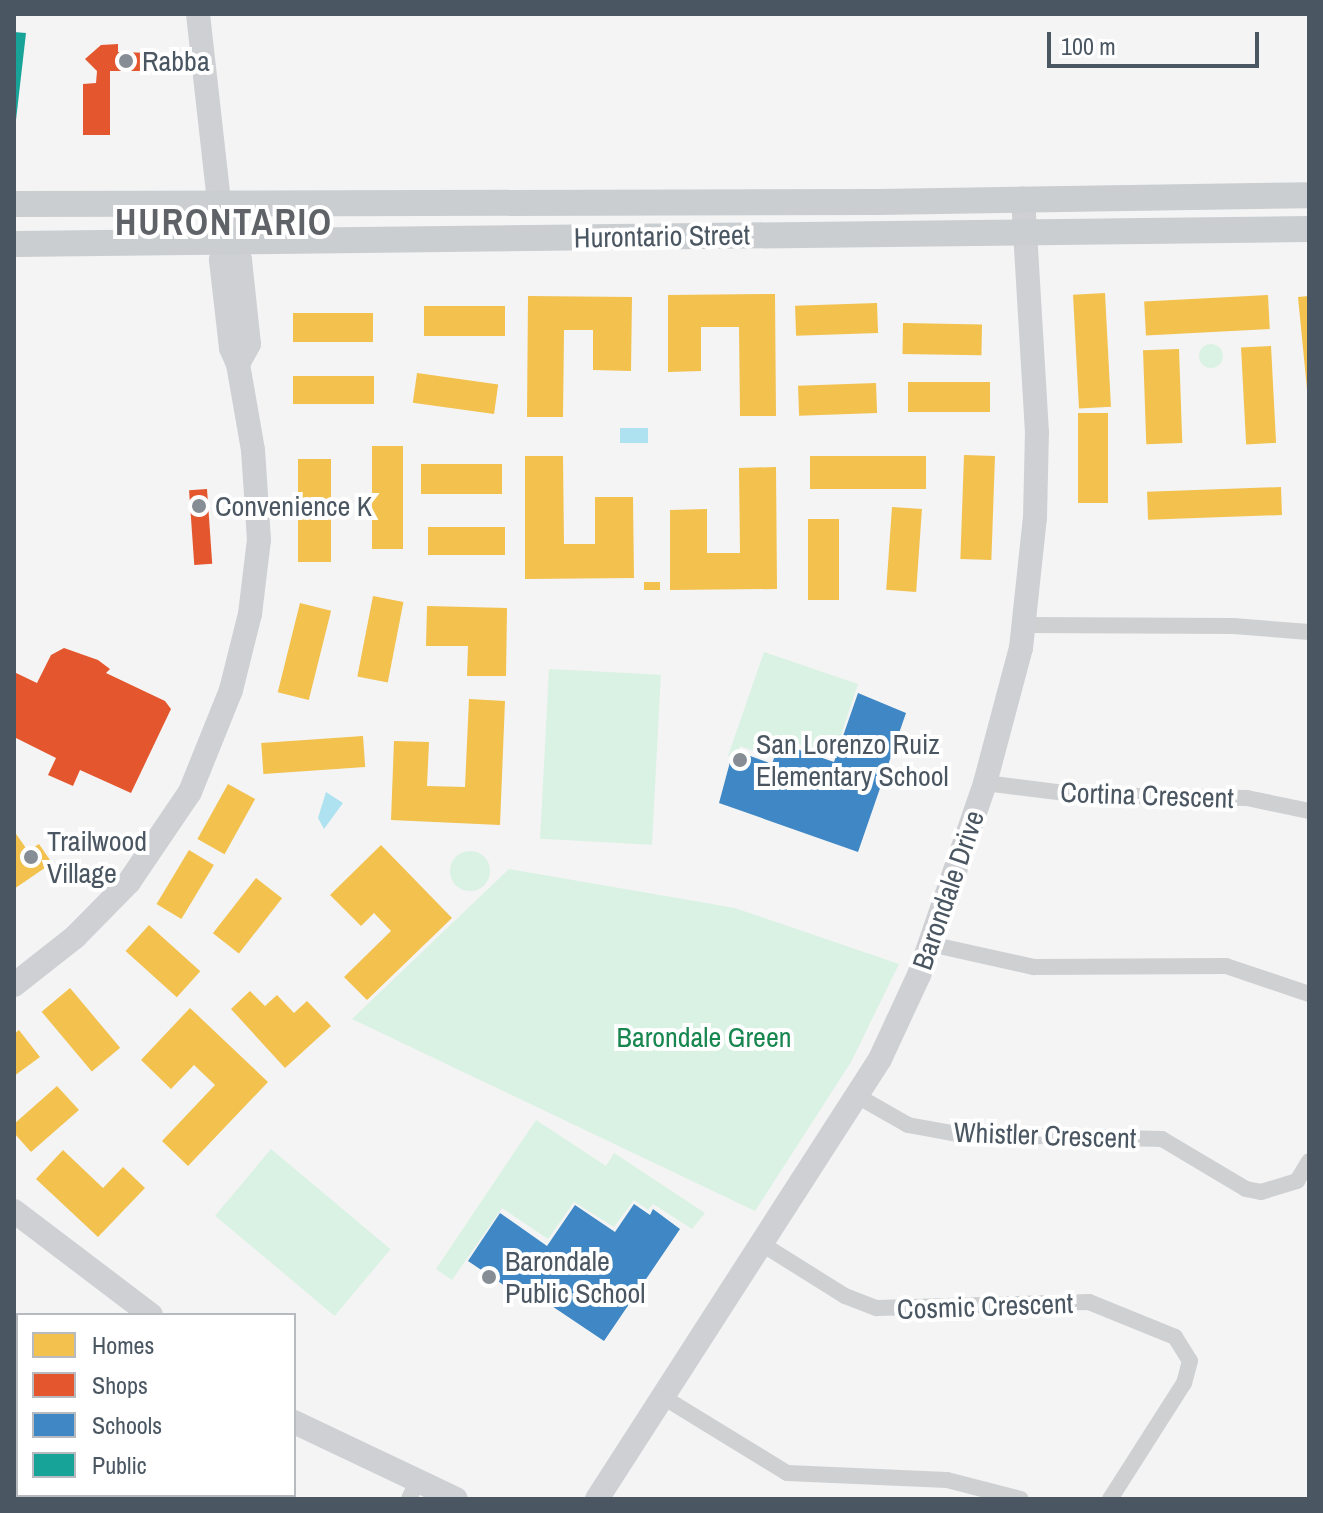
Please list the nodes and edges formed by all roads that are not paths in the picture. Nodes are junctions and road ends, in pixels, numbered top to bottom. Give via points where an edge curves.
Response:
1 (198, 14) edge
2 (1309, 195) edge
3 (1023, 198) junction
4 (219, 201) junction
5 (14, 204) edge
6 (1309, 229) edge
7 (1025, 232) junction
8 (229, 240) junction
9 (14, 244) edge
10 (1025, 625) junction
11 (1309, 632) edge
12 (985, 783) junction
13 (1309, 811) edge
14 (930, 944) junction
15 (14, 985) edge
16 (1309, 994) edge
17 (859, 1097) junction
18 (1309, 1161) edge
19 (14, 1211) edge
20 (762, 1244) junction
21 (147, 1313) edge
22 (663, 1397) junction
23 (296, 1423) edge
24 (413, 1490) edge
25 (456, 1499) edge
26 (597, 1499) edge
27 (1021, 1499) edge
28 (1110, 1499) edge

1 - 4 street
2 - 3 main road, Hurontario Street
3 - 4 main road, Hurontario Street
3 - 7 street, Barondale Drive
4 - 5 main road, Hurontario Street
4 - 8 street
6 - 7 main road, Hurontario Street
7 - 8 main road, Hurontario Street
7 - 10 street, Barondale Drive via 1037,479
8 - 9 main road, Hurontario Street
8 - 15 street via 240,260 249,344 238,364 253,450 259,540 250,614 228,703 190,792 129,882 75,937
10 - 11 street via 1233,626
10 - 12 street, Barondale Drive
12 - 13 street, Cortina Crescent via 1057,793 1247,798
12 - 14 street, Barondale Drive
14 - 16 street via 1034,967 1226,966
14 - 17 street, Barondale Drive via 897,1025
17 - 18 street, Whistler Crescent via 908,1125 958,1134 1162,1139 1246,1189 1261,1192 1297,1181
17 - 20 street, Barondale Drive
19 - 21 street
20 - 22 street, Barondale Drive
20 - 28 street, Cosmic Crescent via 845,1296 877,1308 1089,1302 1175,1337 1190,1361 1184,1383
22 - 26 street, Barondale Drive
22 - 27 street via 787,1473 947,1480
23 - 24 street
24 - 25 street

